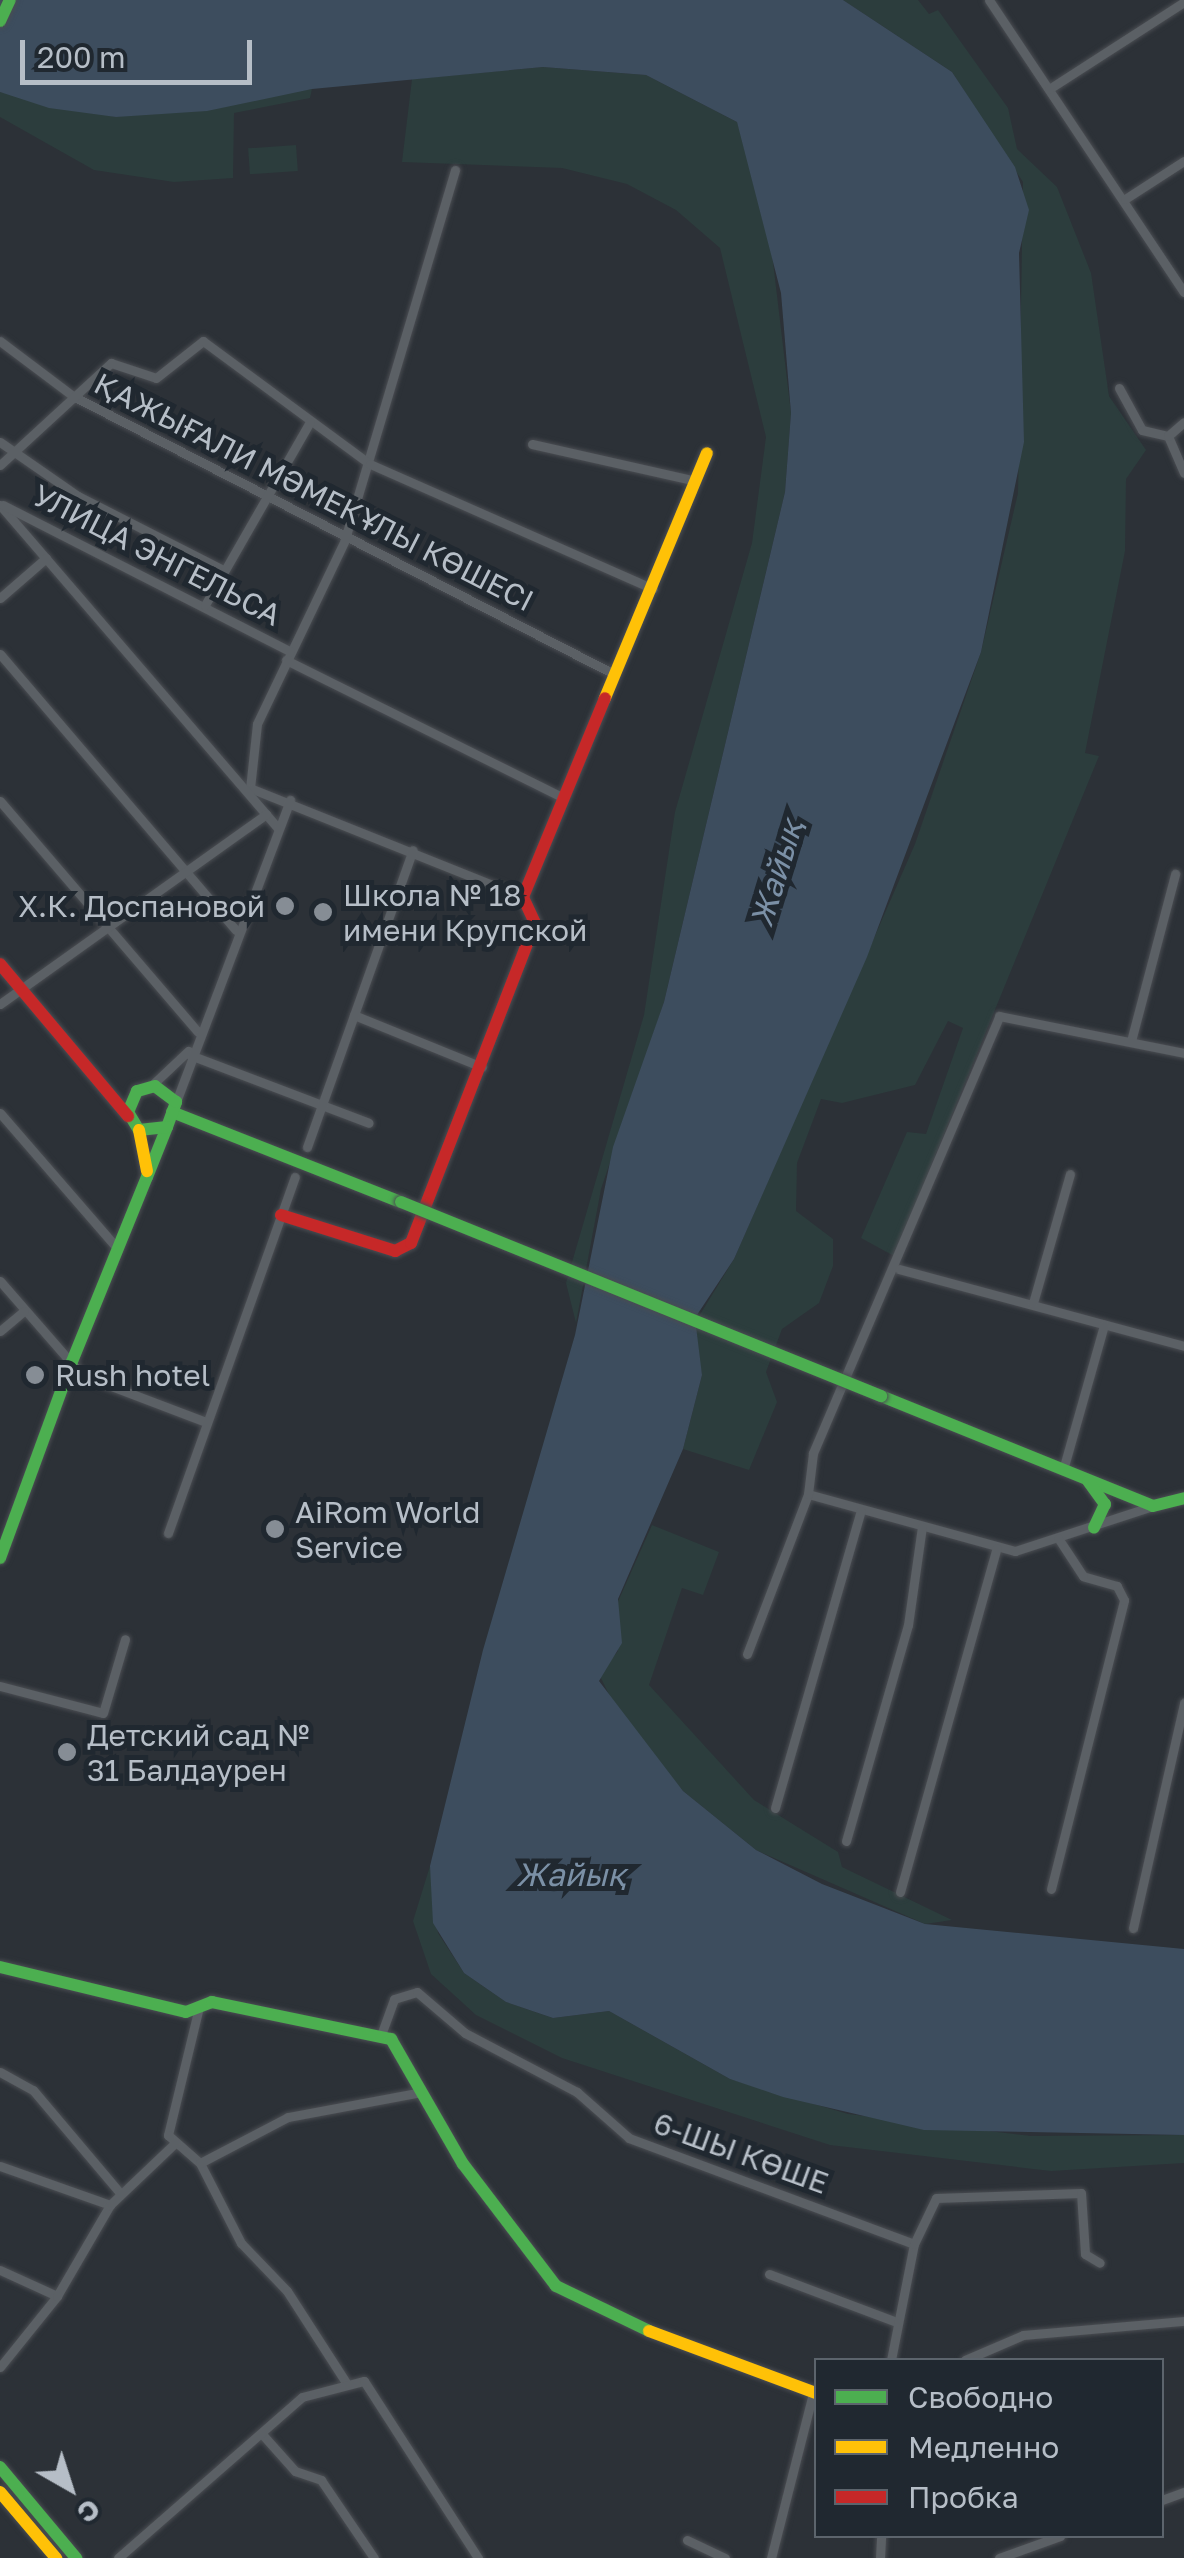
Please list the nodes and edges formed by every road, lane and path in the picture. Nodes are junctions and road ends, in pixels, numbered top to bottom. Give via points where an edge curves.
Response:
1 (10, 0) edge
2 (989, 0) edge
3 (1184, 2) edge
4 (0, 22) edge
5 (1050, 89) junction
6 (1184, 161) edge
7 (455, 170) dead end
8 (1125, 199) junction
9 (1184, 292) edge
10 (0, 341) edge
11 (1118, 388) dead end
12 (73, 396) junction
13 (310, 422) junction
14 (1184, 422) edge
15 (1168, 436) junction
16 (0, 442) edge
17 (532, 444) dead end
18 (706, 453) dead end
19 (14, 454) junction
20 (370, 464) junction
21 (0, 465) edge
22 (1184, 473) edge
23 (696, 481) junction
24 (265, 498) junction
25 (0, 504) edge
26 (345, 540) junction
27 (46, 558) junction
28 (223, 570) junction
29 (654, 588) junction
30 (0, 598) edge
31 (205, 605) junction
32 (0, 654) edge
33 (288, 656) junction
34 (614, 674) junction
35 (250, 788) junction
36 (562, 797) junction
37 (0, 800) edge
38 (290, 800) junction
39 (266, 814) junction
40 (277, 827) junction
41 (413, 850) junction
42 (185, 872) junction
43 (1175, 874) dead end
44 (523, 897) junction
45 (107, 928) junction
46 (236, 930) junction
47 (0, 964) edge
48 (21, 989) junction
49 (0, 1004) edge
50 (354, 1014) junction
51 (196, 1036) junction
52 (1131, 1041) junction
53 (1184, 1053) edge
54 (190, 1055) junction
55 (482, 1067) junction
56 (103, 1078) junction
57 (145, 1088) junction
58 (322, 1104) junction
59 (174, 1107) junction
60 (0, 1113) edge
61 (370, 1123) dead end
62 (134, 1124) junction
63 (167, 1127) junction
64 (306, 1147) dead end
65 (1070, 1174) dead end
66 (147, 1177) junction
67 (295, 1177) dead end
68 (281, 1214) junction
69 (118, 1249) junction
70 (899, 1269) junction
71 (0, 1281) edge
72 (1033, 1303) junction
73 (24, 1311) junction
74 (1104, 1325) junction
75 (0, 1331) edge
76 (1184, 1346) edge
77 (72, 1364) junction
78 (206, 1422) junction
79 (1062, 1470) junction
80 (1086, 1480) junction
81 (808, 1494) junction
82 (1184, 1498) edge
83 (1153, 1506) junction
84 (861, 1511) junction
85 (922, 1526) junction
86 (1094, 1528) junction
87 (168, 1534) dead end
88 (1058, 1538) junction
89 (997, 1548) junction
90 (0, 1558) edge
91 (125, 1639) dead end
92 (748, 1654) dead end
93 (0, 1686) edge
94 (1184, 1702) edge
95 (775, 1808) dead end
96 (846, 1841) dead end
97 (1050, 1890) dead end
98 (900, 1892) dead end
99 (1133, 1928) dead end
100 (0, 1967) edge
101 (199, 2007) junction
102 (380, 2035) junction
103 (0, 2072) edge
104 (421, 2092) junction
105 (175, 2142) junction
106 (200, 2163) junction
107 (0, 2166) edge
108 (120, 2193) junction
109 (110, 2205) junction
110 (914, 2244) junction
111 (1100, 2263) dead end
112 (0, 2270) edge
113 (769, 2274) dead end
114 (57, 2296) junction
115 (1184, 2321) edge
116 (897, 2322) junction
117 (891, 2358) edge
118 (970, 2358) edge
119 (0, 2367) edge
120 (348, 2384) junction
121 (814, 2393) edge
122 (814, 2397) edge
123 (262, 2434) junction
124 (0, 2466) edge
125 (0, 2492) edge
126 (1054, 2538) edge
127 (687, 2540) dead end
128 (56, 2558) edge
129 (76, 2558) edge
130 (118, 2558) edge
131 (374, 2558) edge
132 (478, 2558) edge
133 (725, 2558) edge
134 (771, 2558) edge
135 (999, 2558) edge

1 - 4 main road
2 - 5 street
3 - 5 street
5 - 8 street
6 - 8 street
7 - 20 street
8 - 9 street
10 - 12 street, ҚАЖЫҒАЛИ МӘМЕКҰЛЫ КӨШЕСІ
11 - 15 street via 1142,430
12 - 13 street via 118,361 156,378 204,341
12 - 19 street
12 - 24 street, ҚАЖЫҒАЛИ МӘМЕКҰЛЫ КӨШЕСІ
13 - 20 street
13 - 24 street
14 - 15 street
15 - 22 street
16 - 19 street
17 - 23 street
18 - 23 main road
19 - 21 street
19 - 28 street
20 - 26 street
20 - 29 street
23 - 29 main road
24 - 26 street, ҚАЖЫҒАЛИ МӘМЕКҰЛЫ КӨШЕСІ
24 - 28 street
25 - 27 street
25 - 31 street, УЛИЦА ЭНГЕЛЬСА
26 - 33 street
26 - 34 street, ҚАЖЫҒАЛИ МӘМЕКҰЛЫ КӨШЕСІ
27 - 30 street
27 - 35 street
28 - 31 street
29 - 34 main road
31 - 33 street, УЛИЦА ЭНГЕЛЬСА
32 - 42 street
33 - 35 street via 257,724
33 - 36 street, УЛИЦА ЭНГЕЛЬСА
34 - 36 main road
35 - 38 street
35 - 39 street
36 - 44 main road
37 - 45 street
38 - 40 street
38 - 41 street
39 - 40 street
39 - 42 street
40 - 46 street
41 - 44 street
41 - 50 street
42 - 45 street
42 - 46 street
43 - 52 street
44 - 55 main road via 536,923
45 - 48 street
45 - 51 street
46 - 51 street
47 - 48 main road
48 - 49 street
48 - 56 main road
50 - 55 street
50 - 58 street
51 - 54 street
51 - 57 street
52 - 53 street
52 - 70 street via 1004,1013
54 - 58 street
54 - 59 street
55 - 68 main road via 406,1248
56 - 57 main road
56 - 62 main road
57 - 59 main road
57 - 62 main road
58 - 61 street
58 - 64 street
59 - 63 main road
59 - 79 main road, bridge
60 - 69 street
62 - 63 main road
62 - 66 main road
63 - 66 main road
65 - 72 street
66 - 69 main road
67 - 68 street
68 - 78 street
69 - 77 main road
70 - 72 street
70 - 81 street via 813,1453
71 - 73 street
72 - 74 street
73 - 75 street
73 - 77 street
74 - 76 street
74 - 79 street
77 - 78 street
77 - 90 main road
78 - 87 street
79 - 80 main road
80 - 83 main road
80 - 86 main road via 1105,1504
81 - 84 street
81 - 92 street
82 - 83 main road
83 - 86 street
84 - 85 street
84 - 95 street
85 - 89 street
85 - 96 street via 908,1625
86 - 88 street
88 - 89 street
88 - 97 street via 1068,1563 1118,1586 1124,1600
89 - 98 street
91 - 93 street via 102,1713
94 - 99 street
100 - 101 main road via 186,2012
101 - 102 main road
101 - 105 street via 167,2132
102 - 104 main road
102 - 110 street, 6-ШЫ КӨШЕ via 394,1999 417,1992 466,2034 577,2092 629,2138
103 - 108 street via 33,2090
104 - 106 street via 328,2115 299,2113
104 - 121 main road via 556,2286 593,2310
105 - 106 street
105 - 108 street
106 - 120 street via 241,2243 288,2291
107 - 109 street
108 - 109 street
109 - 114 street
110 - 111 street via 936,2198 1082,2193 1086,2254
110 - 116 street
112 - 114 street
113 - 116 street
114 - 119 street
115 - 118 street via 1023,2335
116 - 117 street
120 - 123 street via 302,2397
120 - 132 street via 364,2381
122 - 134 street
123 - 130 street
123 - 131 street via 296,2471 321,2480
124 - 129 main road
125 - 128 main road
126 - 135 street
127 - 133 street

